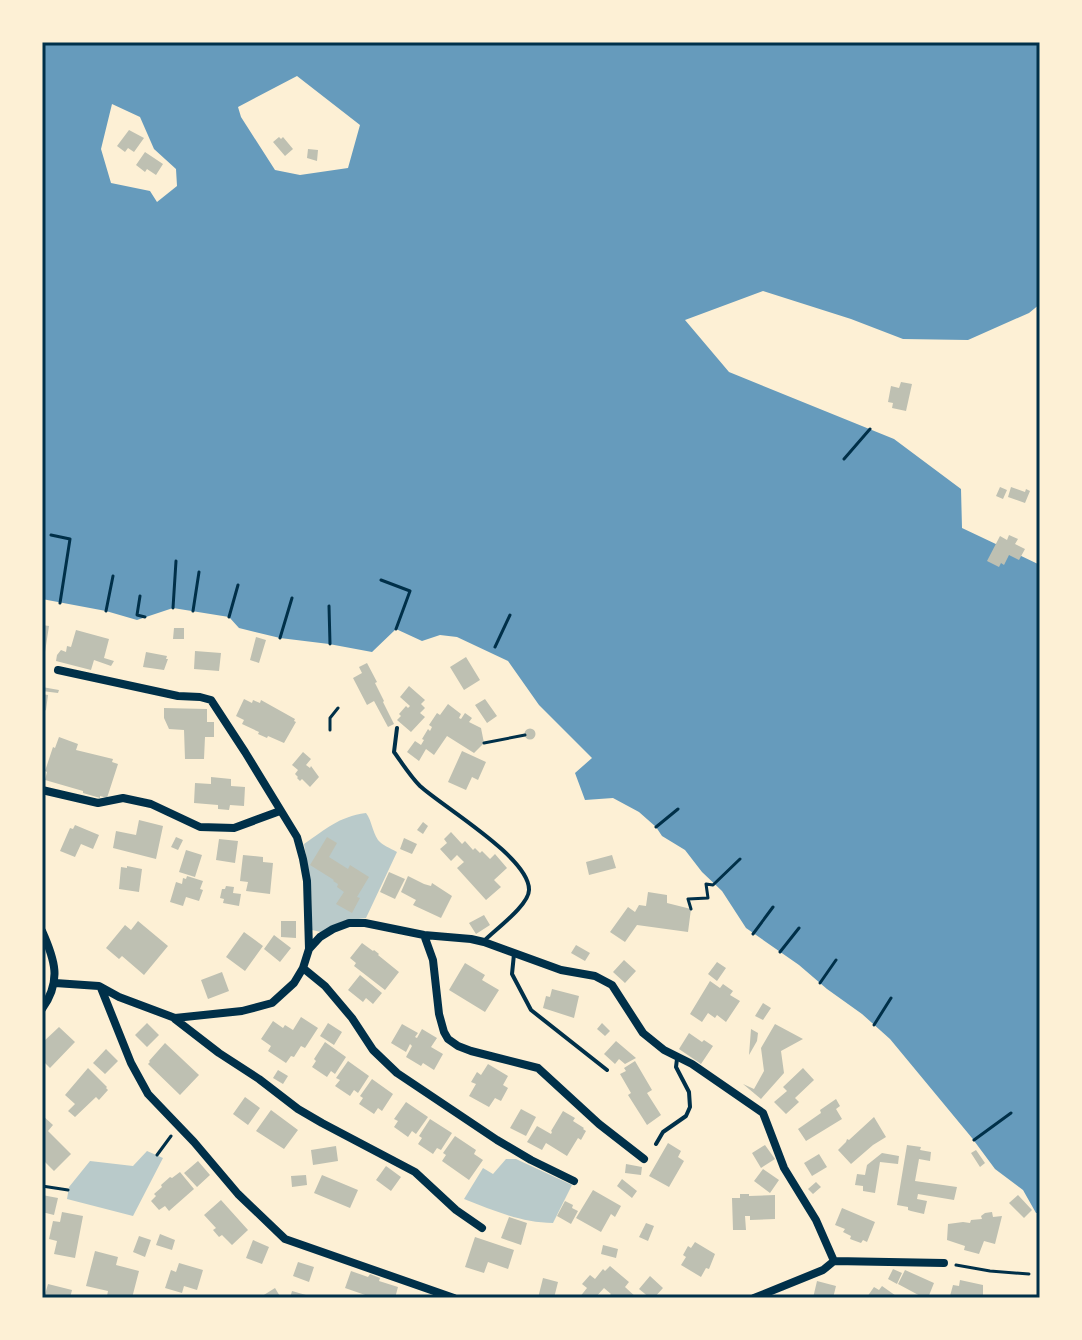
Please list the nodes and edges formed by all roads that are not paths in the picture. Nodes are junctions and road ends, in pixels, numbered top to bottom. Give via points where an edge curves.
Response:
1 (58, 670) dead end
2 (397, 728) dead end
3 (42, 790) edge
4 (280, 811) junction
5 (42, 931) edge
6 (424, 935) junction
7 (484, 942) junction
8 (309, 949) junction
9 (514, 954) junction
10 (303, 968) junction
11 (55, 983) junction
12 (101, 987) junction
13 (42, 1009) edge
14 (175, 1018) junction
15 (678, 1057) junction
16 (607, 1070) dead end
17 (656, 1144) dead end
18 (644, 1159) dead end
19 (574, 1181) dead end
20 (482, 1228) dead end
21 (834, 1261) junction
22 (944, 1263) road end
23 (454, 1298) edge
24 (754, 1298) edge

1 - 4 street via 211,700
2 - 7 lane via 394,752 418,784 488,836 527,881 525,901
3 - 4 street via 98,803 123,798 151,804 200,827 234,828
4 - 8 street via 297,837 303,859
5 - 11 street
6 - 7 street
6 - 8 street via 349,923 320,937
6 - 18 street via 448,1039 471,1051 538,1068
7 - 9 street
8 - 10 street
9 - 15 street via 612,985 643,1033
9 - 16 lane via 512,974 531,1010
10 - 14 street via 272,1003
10 - 19 street via 325,986 397,1073 497,1140
11 - 12 street
11 - 13 street
12 - 14 street
12 - 23 street via 148,1094 285,1239
14 - 20 street via 298,1109 415,1172
15 - 17 lane via 676,1067 689,1092 690,1107
15 - 21 street via 763,1113 784,1168
21 - 22 street
21 - 24 street

